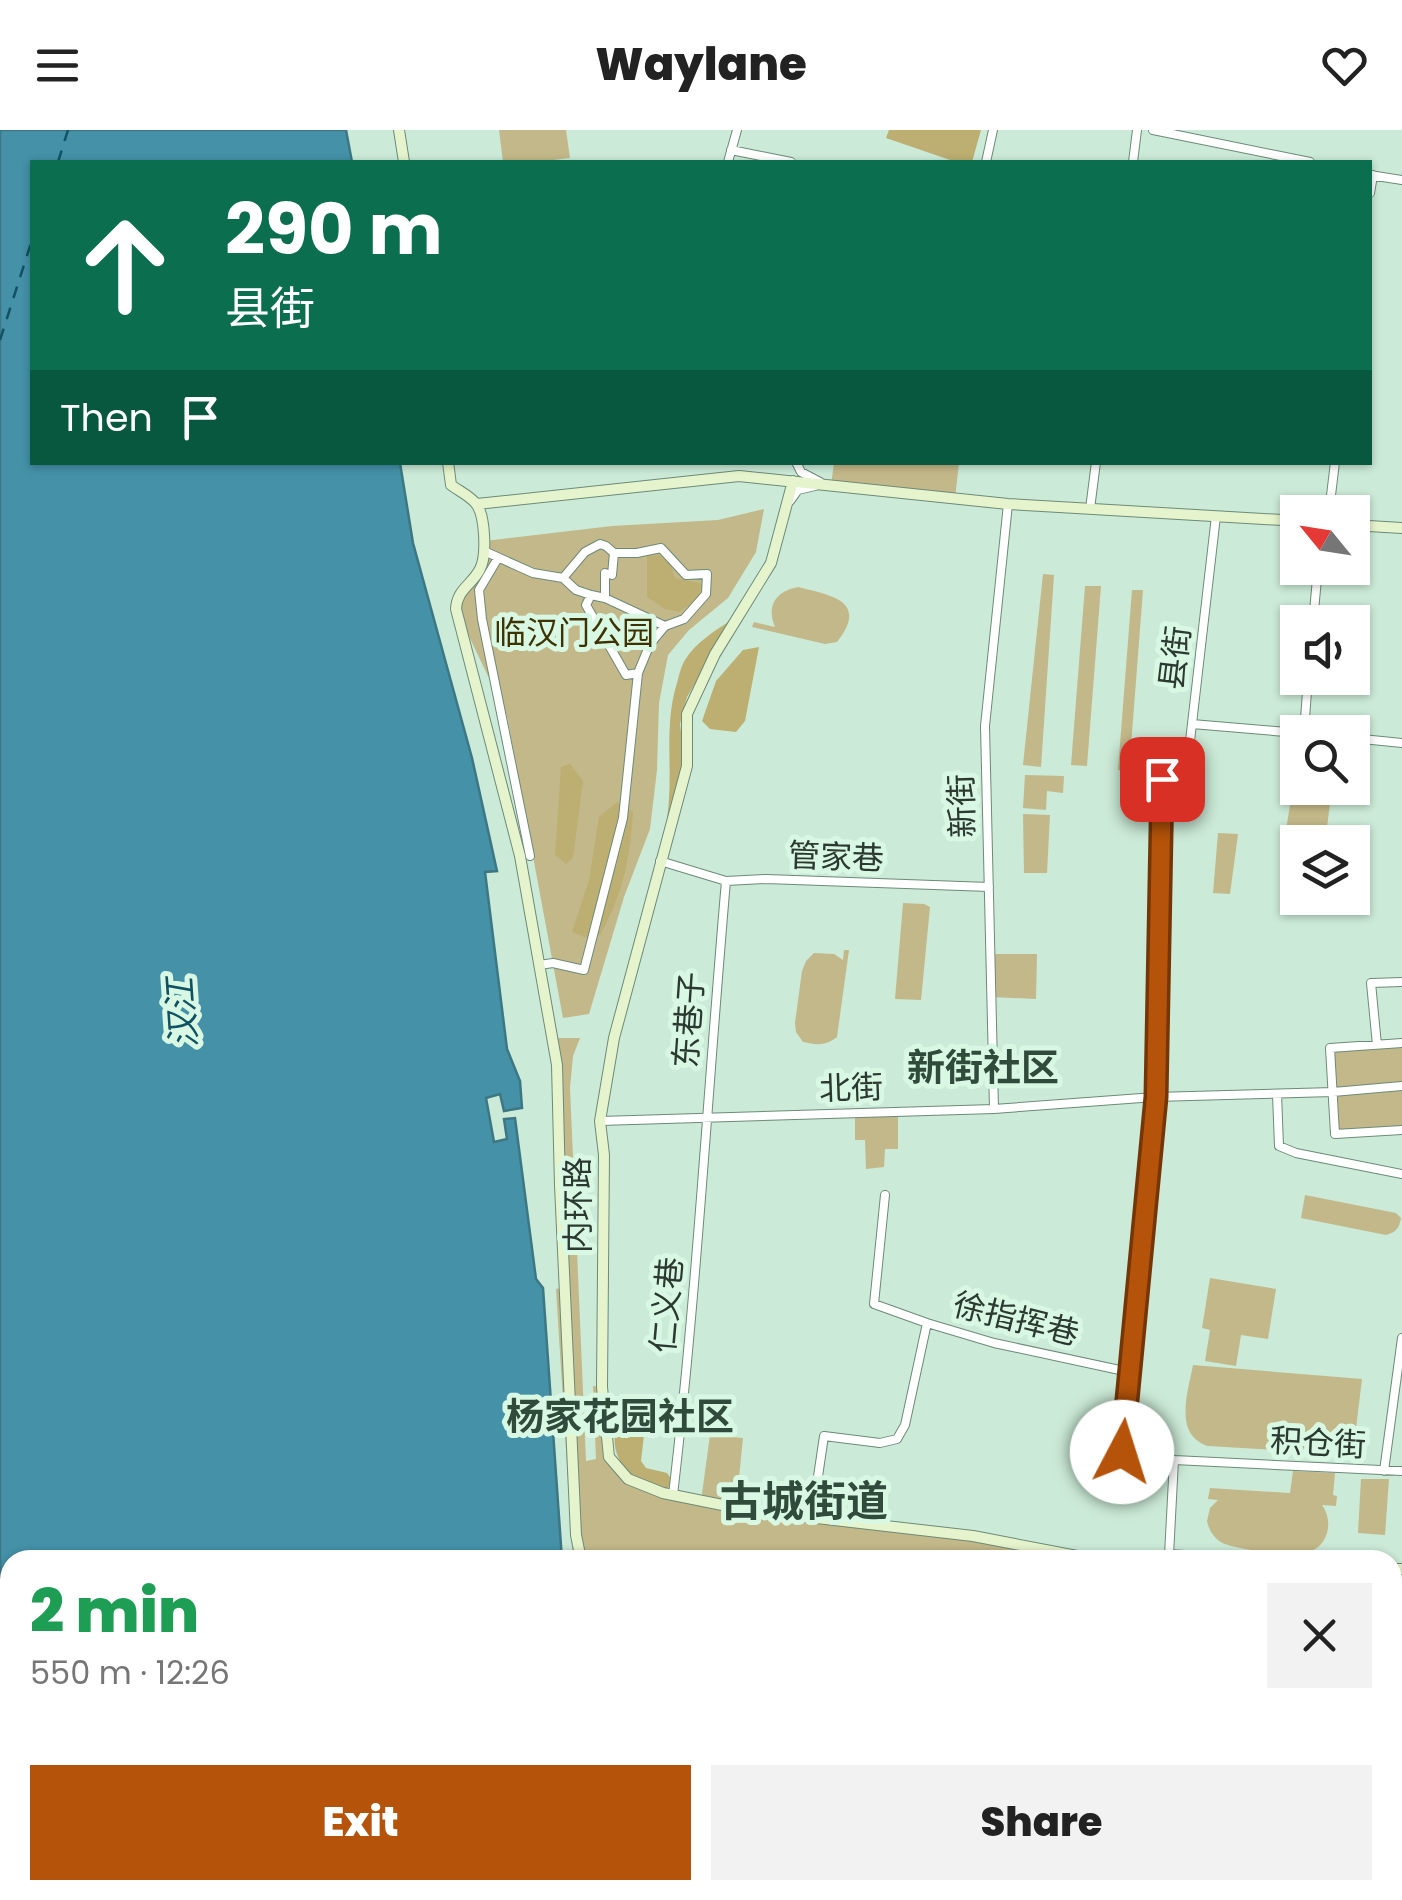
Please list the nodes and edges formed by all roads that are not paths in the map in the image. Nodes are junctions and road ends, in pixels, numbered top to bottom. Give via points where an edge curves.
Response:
1 (399, 130) edge
2 (737, 130) edge
3 (993, 130) edge
4 (1136, 130) edge
5 (1152, 130) edge
6 (731, 150) junction
7 (404, 160) edge
8 (728, 160) edge
9 (780, 160) edge
10 (986, 160) edge
11 (1133, 160) edge
12 (1300, 160) edge
13 (1372, 175) edge
14 (1402, 180) edge
15 (448, 465) edge
16 (794, 465) edge
17 (796, 465) edge
18 (1096, 465) edge
19 (1334, 465) edge
20 (793, 481) junction
21 (824, 484) junction
22 (1331, 495) edge
23 (477, 504) junction
24 (787, 504) junction
25 (1008, 504) junction
26 (1090, 508) junction
27 (1216, 516) junction
28 (1280, 520) edge
29 (1370, 526) edge
30 (1402, 528) edge
31 (484, 551) junction
32 (614, 552) junction
33 (498, 558) junction
34 (563, 578) junction
35 (592, 595) junction
36 (604, 598) junction
37 (665, 626) junction
38 (638, 673) junction
39 (1192, 724) junction
40 (1280, 731) edge
41 (1370, 740) edge
42 (1402, 743) edge
43 (530, 856) dead end
44 (660, 861) junction
45 (726, 881) junction
46 (989, 887) junction
47 (540, 966) junction
48 (1402, 982) edge
49 (1402, 1044) edge
50 (1377, 1045) junction
51 (1402, 1086) edge
52 (1333, 1092) junction
53 (1278, 1094) junction
54 (1156, 1097) junction
55 (994, 1109) junction
56 (707, 1118) junction
57 (600, 1121) junction
58 (1402, 1130) edge
59 (1402, 1174) edge
60 (885, 1194) dead end
61 (927, 1322) junction
62 (1402, 1338) edge
63 (1129, 1372) junction
64 (604, 1400) junction
65 (683, 1407) junction
66 (1174, 1460) junction
67 (1384, 1471) junction
68 (1402, 1471) edge
69 (673, 1495) junction
70 (812, 1517) junction
71 (579, 1550) edge
72 (1046, 1550) edge
73 (1170, 1550) edge

1 - 7 street
2 - 6 street
3 - 10 street
4 - 11 street
5 - 12 street
6 - 8 street
6 - 9 street
13 - 14 street
15 - 23 street via 451,485
16 - 20 street
17 - 21 street
18 - 26 street
19 - 22 street
20 - 21 street
20 - 23 street via 740,476
20 - 24 street, 内环路
21 - 24 street via 798,490
21 - 25 street
23 - 31 street
24 - 44 street, 内环路 via 771,563 687,714 687,766
25 - 26 street
25 - 46 street, 新街 via 984,726
26 - 27 street
27 - 28 street
27 - 39 street, 县街
29 - 30 street
31 - 33 street
31 - 47 street via 456,609 520,856
32 - 34 street via 600,544
32 - 36 street via 612,575 604,574
32 - 37 street via 661,548 686,575 707,574 706,594 684,619
33 - 34 street
33 - 43 street via 479,590 480,604
34 - 35 street
35 - 36 street
35 - 38 street via 586,605 626,675
36 - 37 street
37 - 38 street
38 - 47 street via 623,818 584,970
39 - 40 street
39 - 54 street, 县街 via 1190,741 1162,779
41 - 42 street
44 - 45 street, 管家巷
44 - 57 street, 内环路 via 614,1038
45 - 46 street, 管家巷
45 - 56 street, 东巷子
46 - 55 street, 新街
47 - 71 street via 557,1065
48 - 50 street via 1371,983
49 - 50 street
50 - 52 street via 1330,1048
51 - 52 street, 北街
52 - 53 street, 北街
52 - 58 street via 1335,1134
53 - 54 street, 北街
53 - 59 street via 1279,1146
54 - 55 street, 北街
54 - 63 street, 县街
55 - 56 street, 北街
56 - 57 street, 北街
56 - 65 street, 仁义巷
57 - 64 street, 内环路
60 - 61 street via 874,1304
61 - 63 street, 徐指挥巷 via 994,1344
61 - 70 street, 徐指挥巷 via 897,1439 824,1436
62 - 67 street, 积仓街
63 - 66 street, 积仓街 via 1122,1452
64 - 65 street
64 - 69 street, 内环路 via 609,1457 628,1479
65 - 69 street, 仁义巷
66 - 67 street, 积仓街
66 - 73 street
67 - 68 street
69 - 70 street, 内环路
70 - 72 street, 内环路

